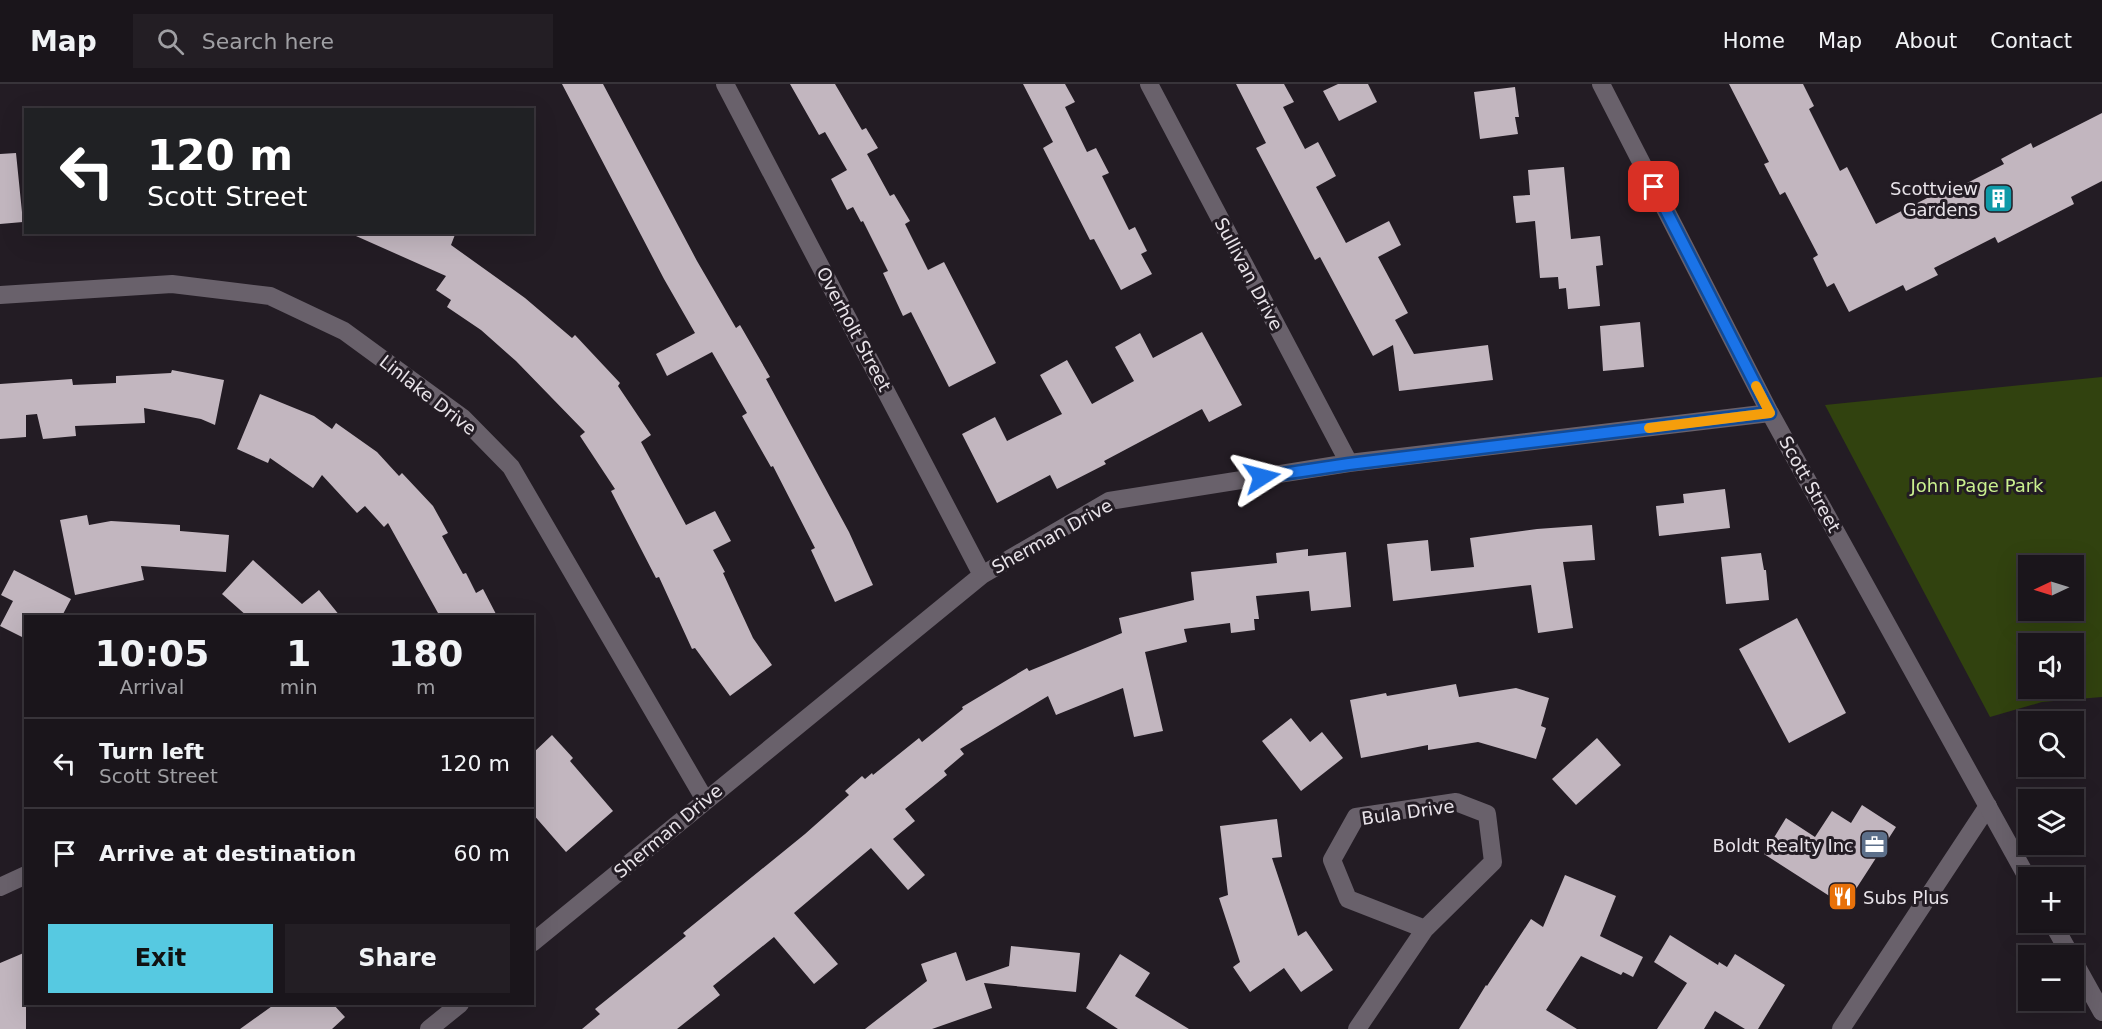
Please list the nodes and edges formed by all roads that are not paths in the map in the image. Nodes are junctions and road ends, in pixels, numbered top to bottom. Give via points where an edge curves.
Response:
1 (725, 84) edge
2 (1149, 84) edge
3 (1601, 84) edge
4 (0, 295) edge
5 (1770, 413) junction
6 (1349, 464) junction
7 (982, 574) junction
8 (705, 800) junction
9 (1988, 806) junction
10 (2021, 867) edge
11 (24, 876) edge
12 (0, 887) edge
13 (1425, 929) junction
14 (534, 941) edge
15 (2084, 980) edge
16 (459, 1005) edge
17 (2102, 1012) edge
18 (429, 1029) edge
19 (1357, 1029) edge
20 (1841, 1029) edge

1 - 7 street, Overholt Street
2 - 6 street, Sullivan Drive
3 - 5 street, Scott Street
4 - 8 street, Linlake Drive via 172,284 270,296 344,331 463,418 511,467
5 - 6 street, Sherman Drive
5 - 9 street, Scott Street
6 - 7 street, Sherman Drive via 1109,501
7 - 8 street, Sherman Drive
8 - 14 street, Sherman Drive
9 - 10 street, Scott Street
9 - 20 street
11 - 12 street
13 - 13 street, Bula Drive via 1348,899 1332,860 1356,817 1456,802 1487,814 1493,862
13 - 19 street, Bula Drive
15 - 17 street
16 - 18 street

